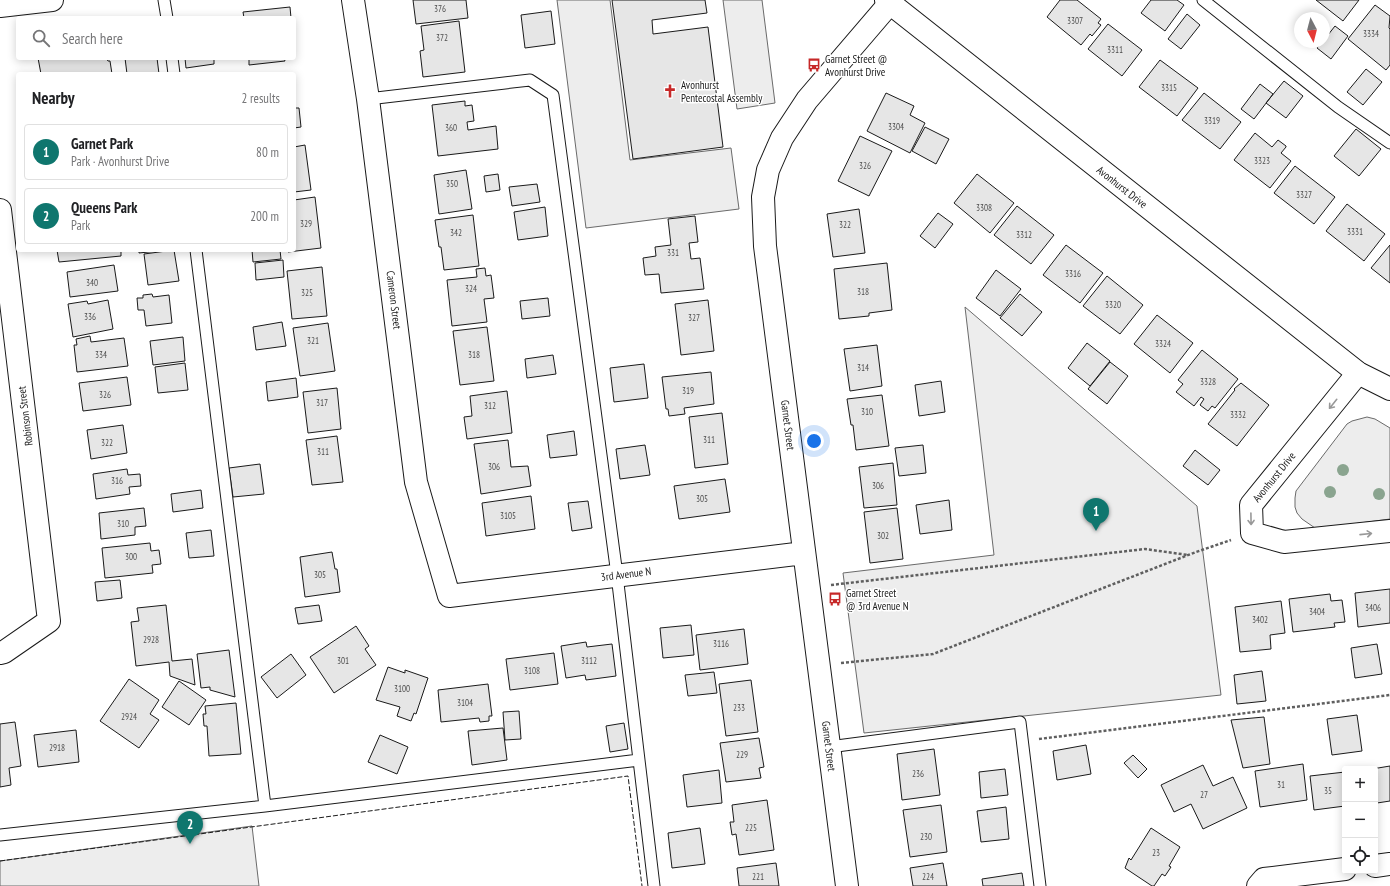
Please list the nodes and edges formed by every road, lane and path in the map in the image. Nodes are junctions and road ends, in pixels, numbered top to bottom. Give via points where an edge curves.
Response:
1 (52, 0) edge
2 (164, 0) edge
3 (353, 0) edge
4 (1203, 0) edge
5 (888, 1) edge
6 (0, 6) edge
7 (167, 16) edge
8 (172, 60) edge
9 (174, 72) edge
10 (368, 99) junction
11 (1390, 143) edge
12 (0, 210) edge
13 (196, 252) edge
14 (1358, 373) junction
15 (1390, 389) edge
16 (1390, 531) edge
17 (1252, 533) junction
18 (804, 553) junction
19 (1188, 555) junction
20 (617, 575) junction
21 (808, 588) junction
22 (449, 596) joint
23 (0, 653) edge
24 (819, 666) junction
25 (1390, 695) edge
26 (1022, 741) junction
27 (829, 747) junction
28 (639, 760) junction
29 (265, 806) junction
30 (0, 835) edge
31 (1390, 864) edge
32 (1378, 866) edge
33 (1342, 870) edge
34 (654, 886) edge
35 (847, 886) edge
36 (1040, 886) edge
37 (1258, 886) edge

1 - 6 street
2 - 7 lane
3 - 10 street, Cameron Street
4 - 11 lane via 1338,108
5 - 14 street, Avonhurst Drive
5 - 18 street, Garnet Street via 808,100 782,138 768,170 763,197 765,246
8 - 9 lane
10 - 20 lane via 530,80 553,95
10 - 22 street, Cameron Street via 416,482
12 - 23 street, Robinson Street via 49,621
13 - 29 lane
14 - 15 street, Avonhurst Drive
14 -> 17 street, Avonhurst Drive via 1251,505
17 -> 16 street via 1284,542
17 - 19 path
18 - 20 street, 3rd Avenue N
18 - 21 street, Garnet Street
19 - 21 path via 1145,549
19 - 24 path via 933,654
20 - 22 street, 3rd Avenue N
20 - 28 lane
21 - 24 street, Garnet Street
24 - 27 street, Garnet Street
25 - 26 path
26 - 27 lane via 1020,722
26 - 36 lane
27 - 35 street, Garnet Street
28 - 29 lane
28 - 34 lane
29 - 30 lane
31 - 32 street
33 - 37 street via 1264,879

